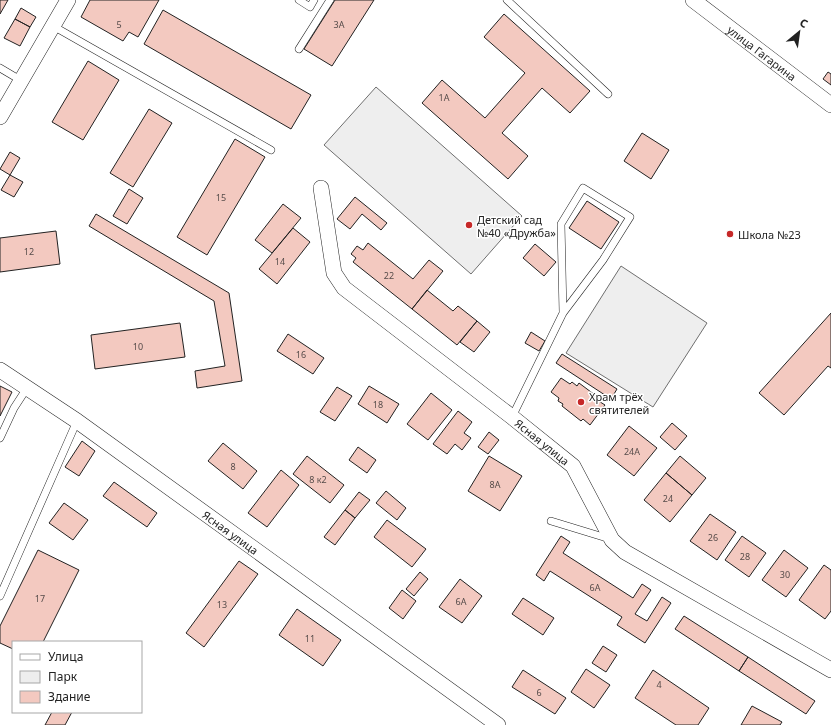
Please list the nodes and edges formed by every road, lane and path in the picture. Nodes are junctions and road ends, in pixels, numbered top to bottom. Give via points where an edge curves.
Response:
1 (68, 0) edge
2 (299, 0) edge
3 (314, 0) edge
4 (330, 0) edge
5 (507, 0) edge
6 (693, 0) edge
7 (53, 26) junction
8 (299, 49) dead end
9 (0, 68) edge
10 (22, 81) junction
11 (608, 94) dead end
12 (831, 105) edge
13 (0, 117) edge
14 (271, 150) dead end
15 (321, 188) dead end
16 (563, 313) junction
17 (0, 370) edge
18 (27, 388) junction
19 (512, 417) junction
20 (77, 420) junction
21 (0, 438) edge
22 (551, 522) dead end
23 (612, 540) junction
24 (0, 596) edge
25 (831, 670) edge
26 (498, 725) edge

1 - 7 street
2 - 3 lane via 310,7
4 - 8 lane
5 - 11 lane
6 - 12 street, улица Гагарина
7 - 10 street
7 - 14 lane
9 - 10 lane
10 - 13 street
15 - 19 street, Ясная улица via 334,273 344,288
16 - 16 lane via 561,224 583,188 630,217 603,260
16 - 19 lane
17 - 18 street, Ясная улица
18 - 20 street, Ясная улица
18 - 21 lane
19 - 23 street, Ясная улица via 573,466
20 - 24 lane
20 - 26 street, Ясная улица
22 - 23 lane
23 - 25 street, Ясная улица via 625,552

